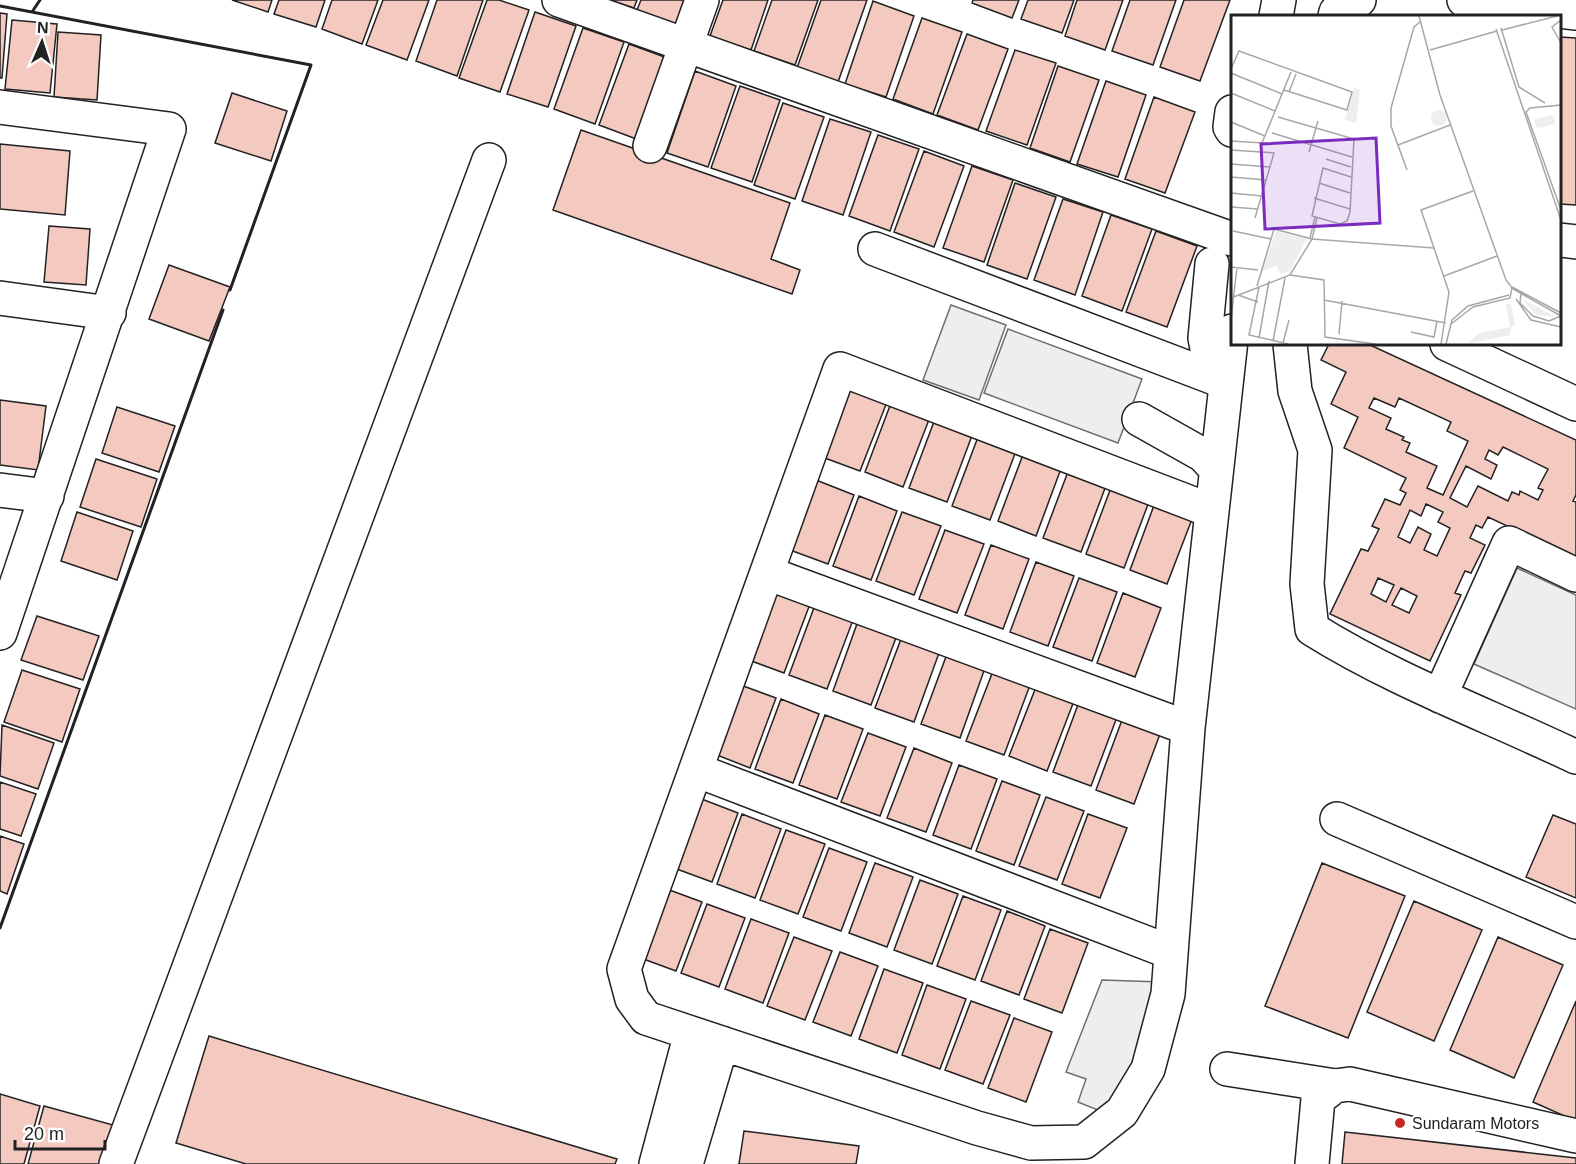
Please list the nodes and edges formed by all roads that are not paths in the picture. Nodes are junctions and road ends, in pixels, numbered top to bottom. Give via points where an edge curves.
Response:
1 (559, 0) edge
2 (702, 0) edge
3 (1279, 0) edge
4 (1359, 0) edge
5 (1464, 0) edge
6 (1576, 13) edge
7 (1276, 15) edge
8 (1335, 15) edge
9 (686, 45) junction
10 (0, 107) edge
11 (650, 146) dead end
12 (489, 160) dead end
13 (1561, 240) edge
14 (1576, 242) edge
15 (875, 249) dead end
16 (1222, 252) edge
17 (0, 298) edge
18 (109, 313) junction
19 (1231, 345) edge
20 (1290, 345) edge
21 (1448, 345) edge
22 (1227, 373) junction
23 (1576, 404) edge
24 (1139, 419) dead end
25 (1216, 469) junction
26 (0, 490) edge
27 (47, 496) junction
28 (1212, 511) junction
29 (767, 573) junction
30 (1576, 575) edge
31 (0, 633) edge
32 (1440, 696) junction
33 (1188, 728) junction
34 (1576, 757) edge
35 (696, 770) junction
36 (1337, 819) dead end
37 (1576, 922) edge
38 (1170, 952) junction
39 (691, 1033) junction
40 (722, 1043) junction
41 (1227, 1069) dead end
42 (1335, 1086) junction
43 (1576, 1136) edge
44 (673, 1156) edge
45 (116, 1164) edge
46 (1312, 1164) edge

1 - 9 street
2 - 9 street
3 - 7 street
4 - 8 street
5 - 6 street
9 - 11 street
9 - 16 street
10 - 18 street via 169,129
12 - 45 street
13 - 14 street
15 - 22 street
16 - 22 street via 1206,338 1209,359
17 - 18 street
18 - 27 street
19 - 22 street
20 - 32 street via 1295,392 1315,450 1307,584 1312,629
21 - 23 street
22 - 25 street
24 - 25 street via 1203,455
25 - 28 street
26 - 27 street
27 - 31 street
28 - 29 street via 840,369
28 - 33 street
29 - 33 street
29 - 35 street
30 - 32 street via 1509,543
32 - 34 street
33 - 38 street
35 - 38 street
35 - 39 street via 624,969 632,999 646,1018
36 - 37 street
38 - 40 street via 1168,994 1148,1070 1122,1112 1084,1142 1031,1143
39 - 40 street
39 - 44 street
40 - 44 street
41 - 42 street
42 - 43 street via 1350,1084
42 - 46 street via 1318,1099

